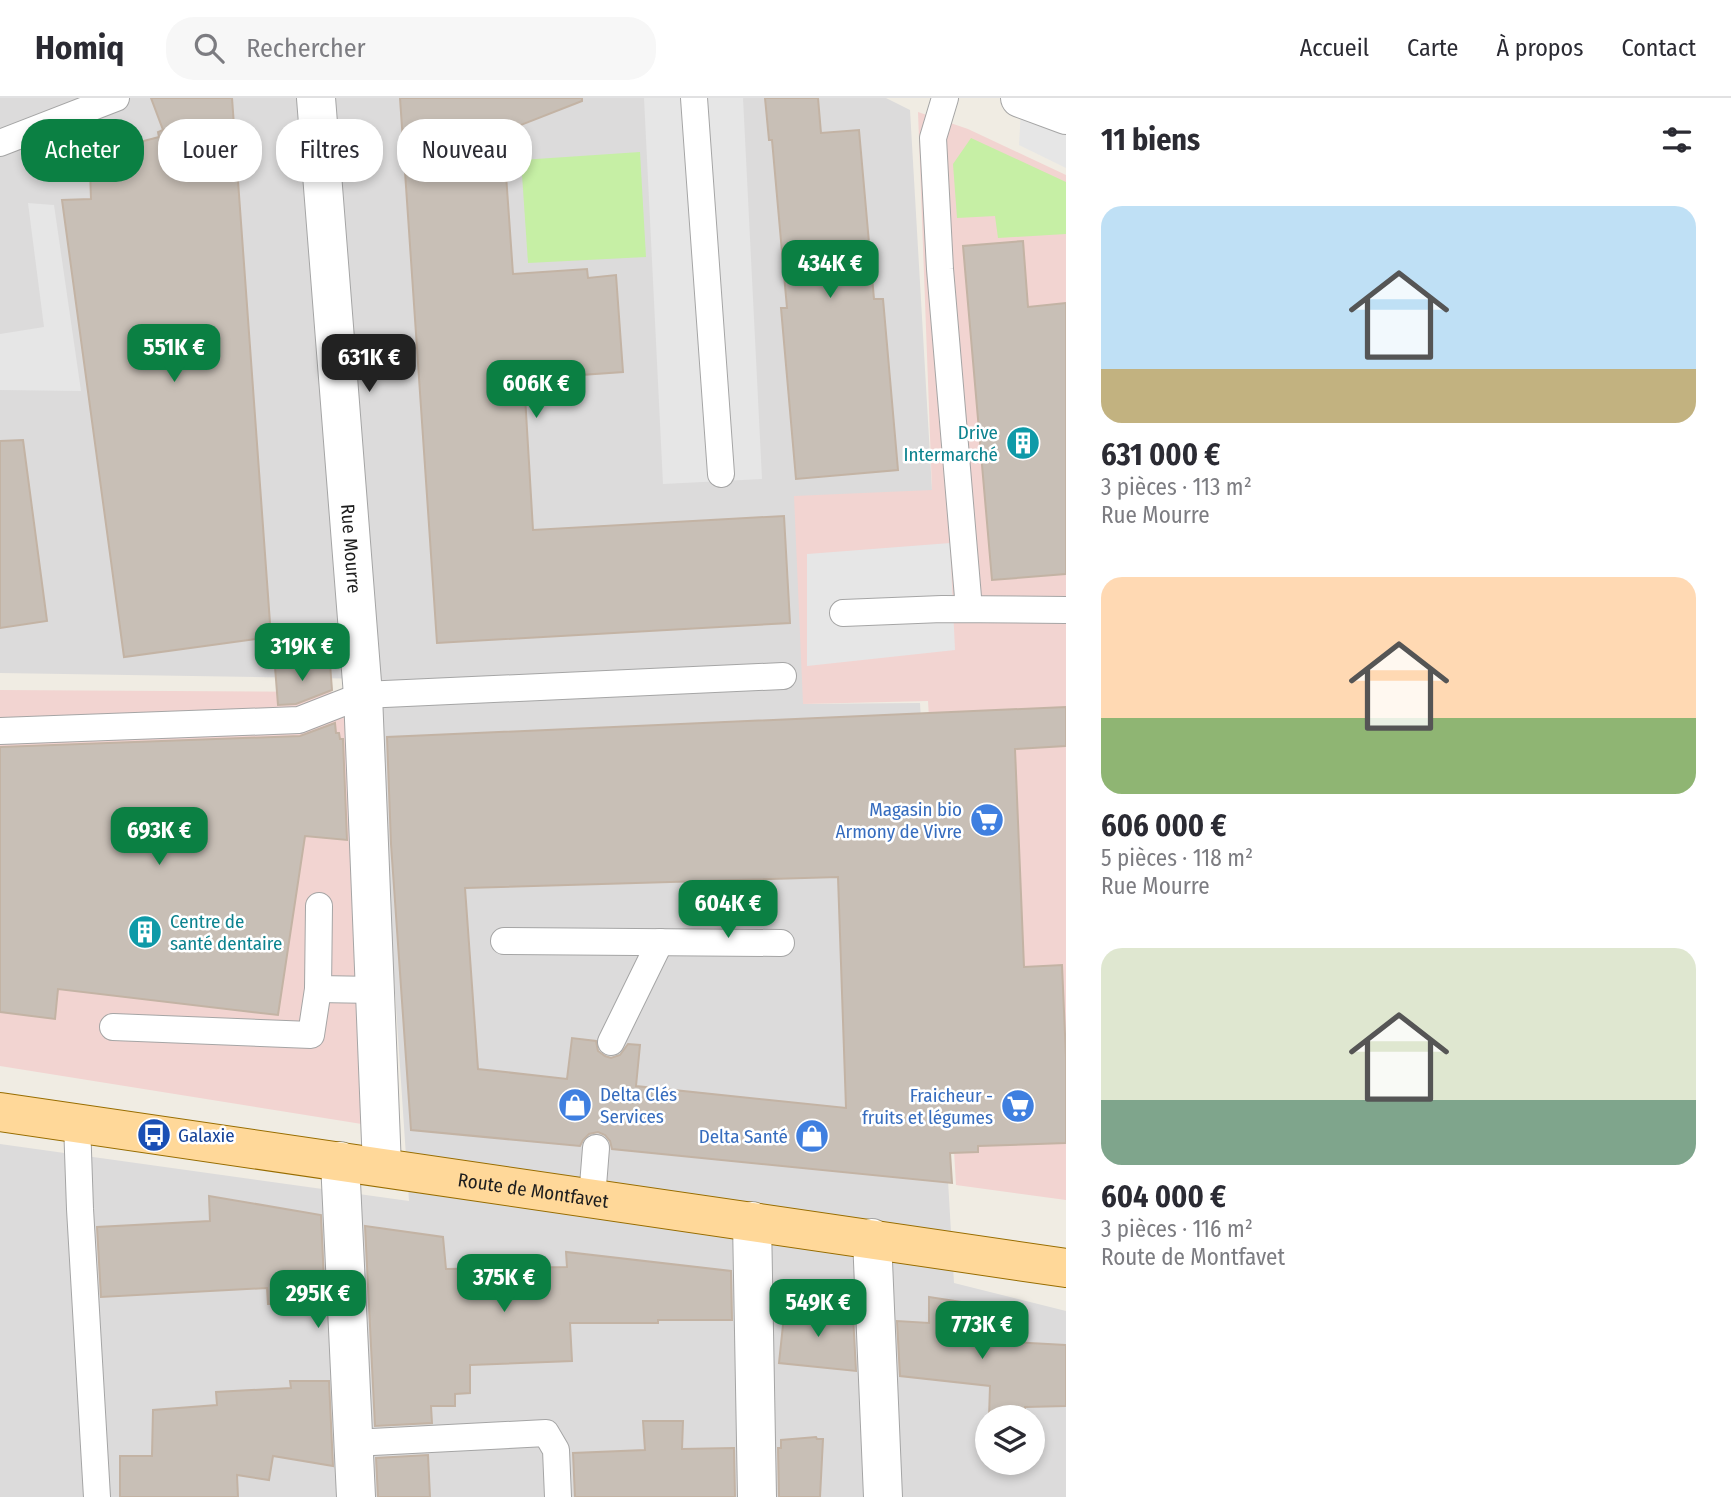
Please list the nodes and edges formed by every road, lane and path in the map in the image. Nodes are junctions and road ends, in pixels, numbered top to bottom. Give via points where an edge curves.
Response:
1 (316, 98) edge
2 (694, 98) edge
3 (945, 98) edge
4 (1020, 98) edge
5 (105, 100) edge
6 (1066, 115) edge
7 (0, 143) edge
8 (721, 474) dead end
9 (969, 609) junction
10 (1066, 610) edge
11 (843, 612) dead end
12 (783, 676) dead end
13 (363, 695) junction
14 (0, 731) edge
15 (319, 906) dead end
16 (504, 941) dead end
17 (660, 942) junction
18 (781, 943) dead end
19 (318, 989) junction
20 (375, 990) junction
21 (113, 1027) dead end
22 (611, 1042) dead end
23 (0, 1112) edge
24 (77, 1123) junction
25 (596, 1148) dead end
26 (340, 1161) junction
27 (382, 1167) junction
28 (592, 1198) junction
29 (752, 1221) junction
30 (872, 1238) junction
31 (1066, 1268) edge
32 (353, 1443) junction
33 (97, 1497) edge
34 (356, 1497) edge
35 (558, 1497) edge
36 (757, 1497) edge
37 (883, 1497) edge

1 - 13 street, Rue Mourre
2 - 8 lane
3 - 9 lane via 933,138
4 - 6 street
5 - 7 lane
9 - 10 lane
9 - 11 lane
12 - 13 lane
13 - 14 lane via 299,720
13 - 20 street, Rue Mourre
15 - 19 lane
16 - 17 lane
17 - 18 lane
17 - 22 lane
19 - 20 lane
19 - 21 lane via 311,1035
20 - 27 street, Rue Mourre
23 - 24 main road, Route de Montfavet
24 - 26 main road, Route de Montfavet
24 - 33 lane
25 - 28 lane
26 - 27 main road, Route de Montfavet
26 - 32 street
27 - 28 main road, Route de Montfavet
28 - 29 main road, Route de Montfavet
29 - 30 main road, Route de Montfavet
29 - 36 street
30 - 31 main road, Route de Montfavet
30 - 37 street
32 - 34 street
32 - 35 lane via 546,1433 556,1450

